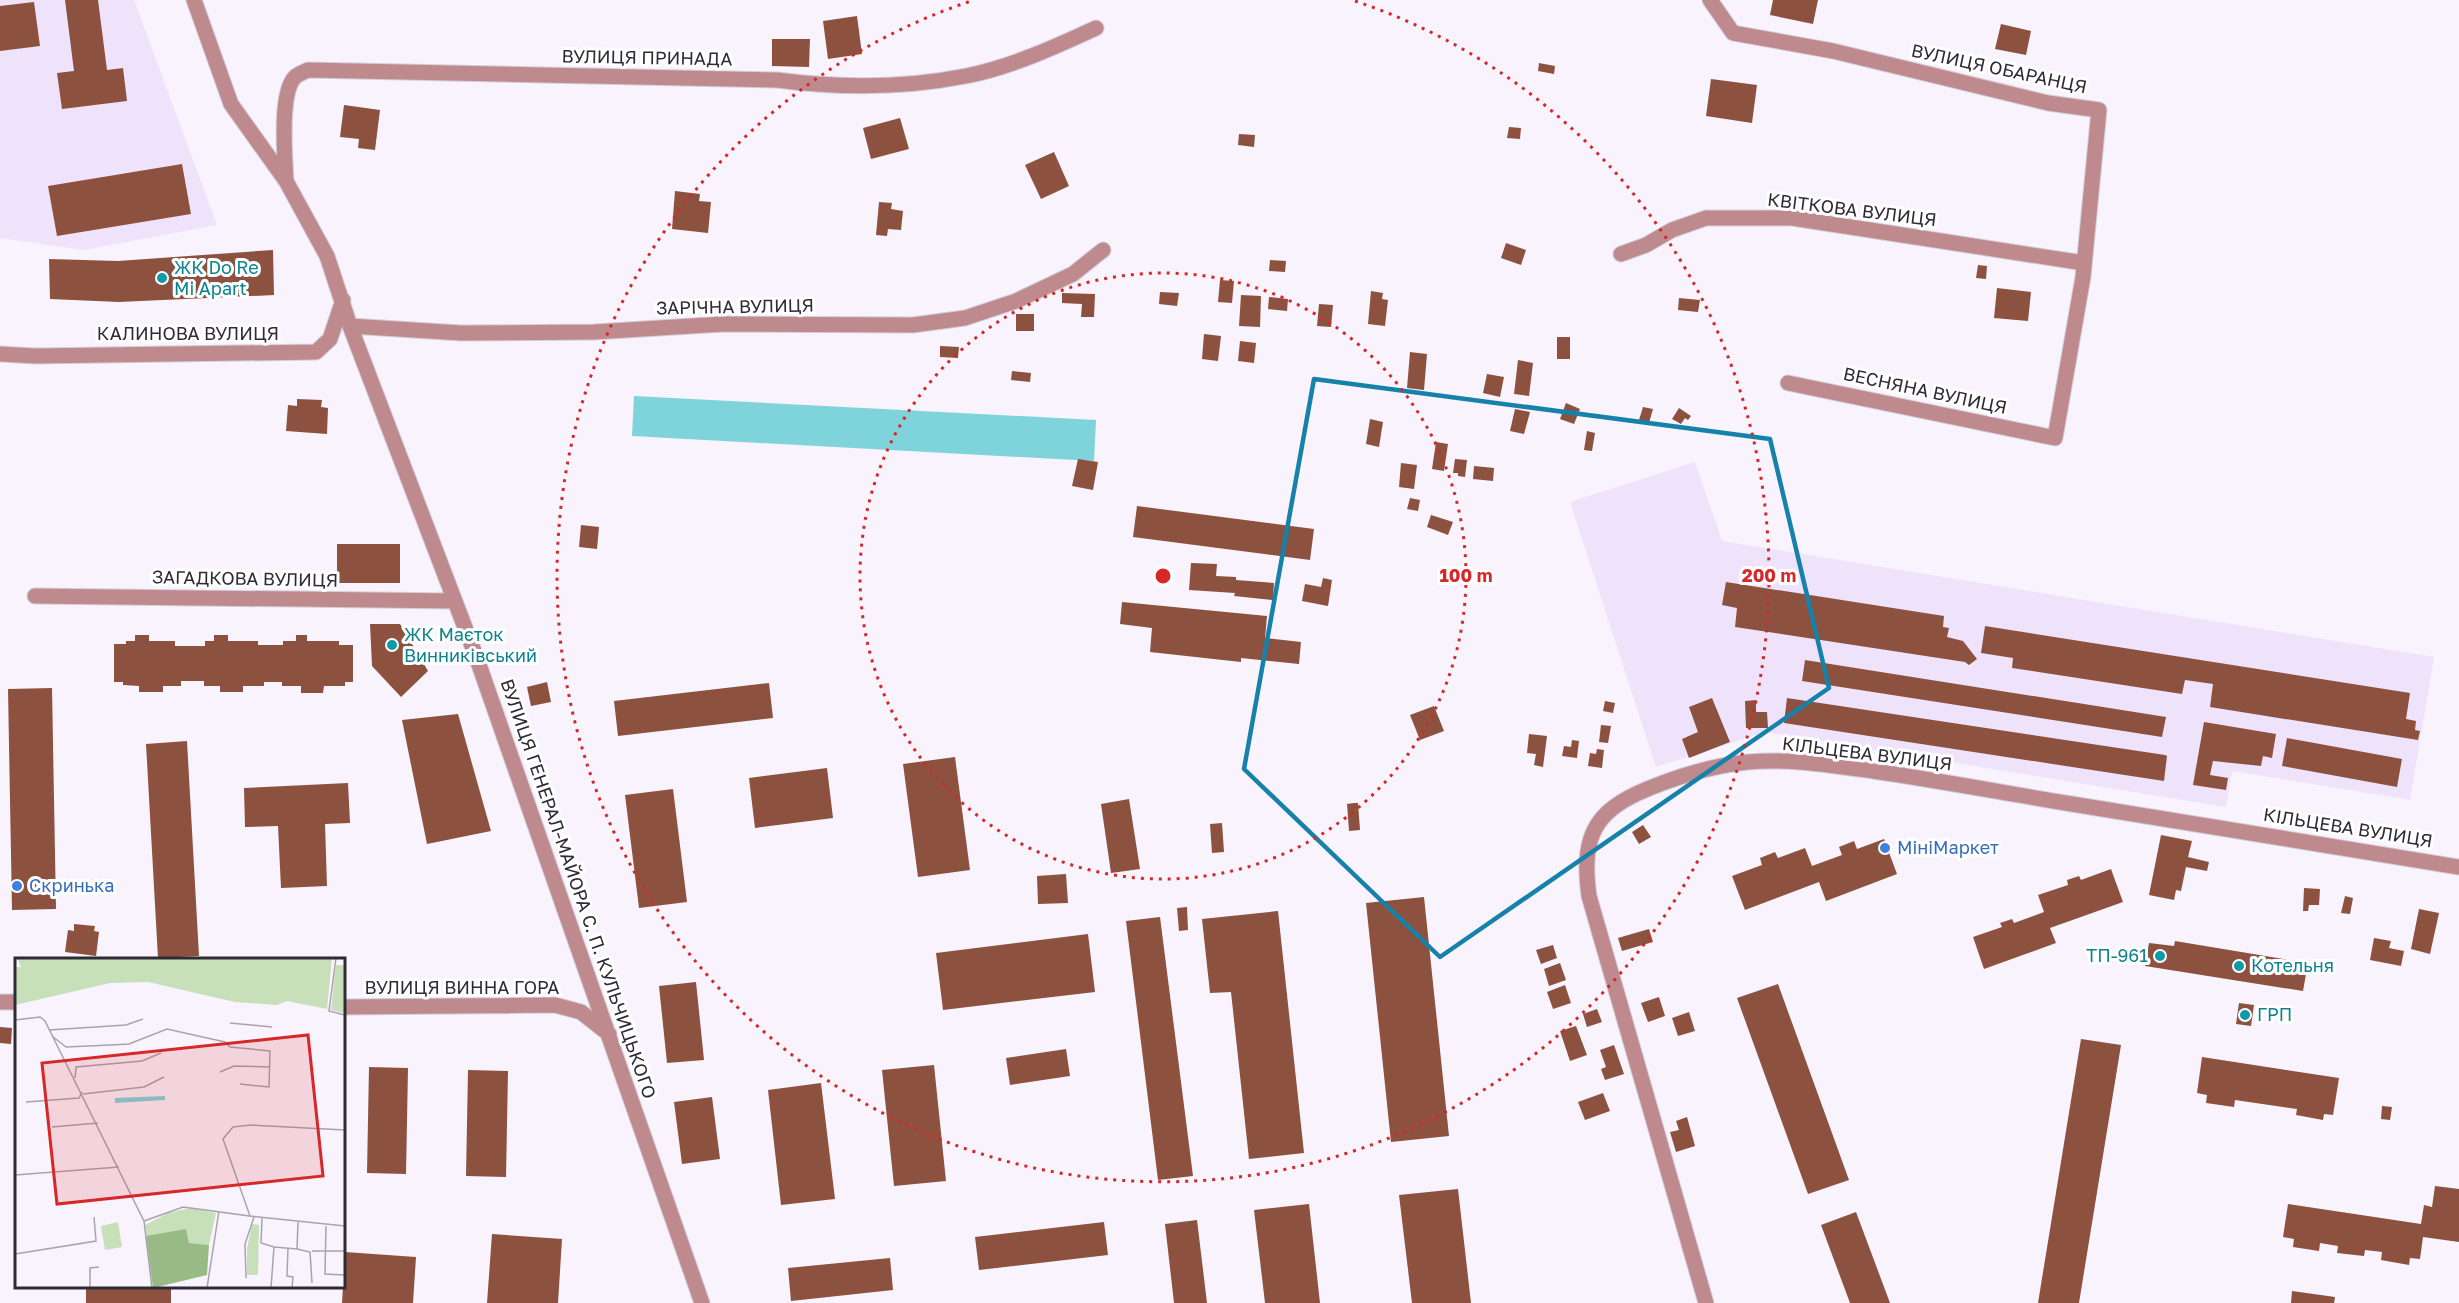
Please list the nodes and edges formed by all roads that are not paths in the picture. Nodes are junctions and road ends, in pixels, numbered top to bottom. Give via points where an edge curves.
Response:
1 (194, 0) edge
2 (1715, 6) edge
3 (1096, 28) dead end
4 (286, 181) junction
5 (1103, 250) dead end
6 (1621, 254) dead end
7 (2084, 263) junction
8 (343, 300) junction
9 (350, 326) junction
10 (0, 354) edge
11 (1788, 383) dead end
12 (2055, 438) joint
13 (35, 596) dead end
14 (455, 601) junction
15 (2459, 867) edge
16 (345, 1007) edge
17 (609, 1034) junction
18 (702, 1303) edge
19 (1706, 1303) edge

1 - 4 street, ВУЛИЦЯ ГЕНЕРАЛ-МАЙОРА С. П. КУЛЬЧИЦЬКОГО via 231,104
2 - 7 street, ВУЛИЦЯ ОБАРАНЦЯ via 1733,33 1833,51 2048,104 2099,110
3 - 4 street, ВУЛИЦЯ ПРИНАДА via 1000,67 920,82 814,85 777,80 308,70 295,76 287,91
4 - 8 street, ВУЛИЦЯ ГЕНЕРАЛ-МАЙОРА С. П. КУЛЬЧИЦЬКОГО via 327,256
5 - 9 street, ЗАРІЧНА ВУЛИЦЯ via 1073,274 1016,301 965,318 913,325 724,324 594,332 461,333
6 - 7 street, КВІТКОВА ВУЛИЦЯ via 1706,218 1751,217 1792,218
7 - 12 street, ВУЛИЦЯ ОБАРАНЦЯ
8 - 9 street, ВУЛИЦЯ ГЕНЕРАЛ-МАЙОРА С. П. КУЛЬЧИЦЬКОГО
8 - 10 street, КАЛИНОВА ВУЛИЦЯ via 330,339 316,352
9 - 14 street, ВУЛИЦЯ ГЕНЕРАЛ-МАЙОРА С. П. КУЛЬЧИЦЬКОГО
11 - 12 street, ВЕСНЯНА ВУЛИЦЯ
13 - 14 street, ЗАГАДКОВА ВУЛИЦЯ
14 - 17 street, ВУЛИЦЯ ГЕНЕРАЛ-МАЙОРА С. П. КУЛЬЧИЦЬКОГО
15 - 19 street, КІЛЬЦЕВА ВУЛИЦЯ via 1901,775 1794,762 1748,762 1698,771 1647,788 1616,804 1598,824 1587,850 1589,896
16 - 17 street, ВУЛИЦЯ ВИННА ГОРА via 555,1005 581,1012
17 - 18 street, ВУЛИЦЯ ГЕНЕРАЛ-МАЙОРА С. П. КУЛЬЧИЦЬКОГО

